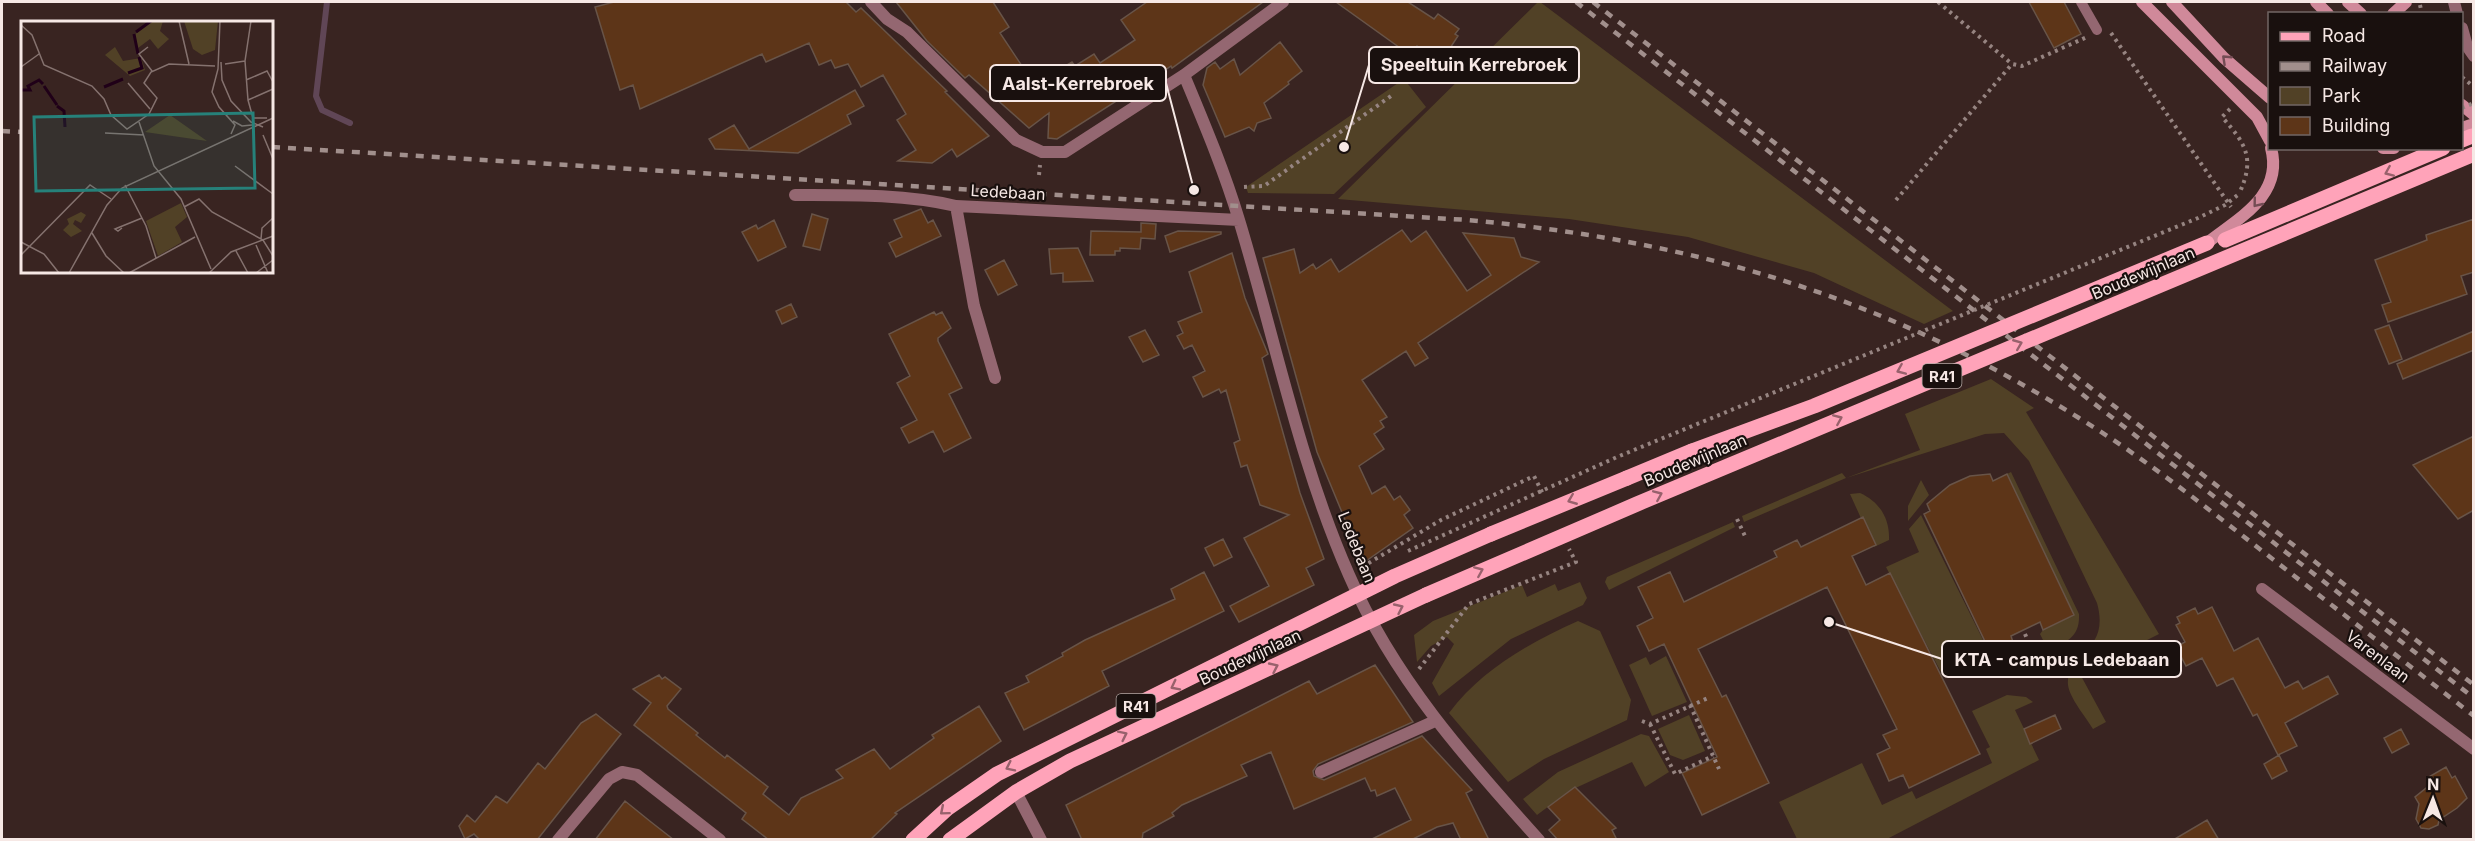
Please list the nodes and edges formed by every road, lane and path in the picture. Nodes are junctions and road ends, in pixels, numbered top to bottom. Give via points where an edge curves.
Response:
1 (871, 2) edge
2 (1283, 2) edge
3 (1938, 2) edge
4 (2081, 2) edge
5 (2142, 2) edge
6 (2172, 2) edge
7 (2097, 30) joint
8 (2463, 31) edge
9 (2470, 51) edge
10 (2012, 64) junction
11 (1184, 75) junction
12 (1391, 96) dead end
13 (2268, 96) edge
14 (2239, 98) junction
15 (2268, 136) edge
16 (2272, 150) edge
17 (2438, 150) edge
18 (2474, 153) edge
19 (1228, 189) junction
20 (795, 195) dead end
21 (1896, 200) dead end
22 (956, 206) junction
23 (1239, 220) junction
24 (2207, 243) junction
25 (995, 378) dead end
26 (1737, 519) dead end
27 (1745, 536) dead end
28 (1408, 551) dead end
29 (2262, 589) dead end
30 (1359, 594) junction
31 (1373, 620) junction
32 (2025, 634) dead end
33 (2040, 670) dead end
34 (1708, 698) dead end
35 (1690, 705) junction
36 (1435, 721) junction
37 (1642, 721) dead end
38 (1650, 724) junction
39 (2474, 749) edge
40 (1713, 756) junction
41 (1719, 769) dead end
42 (1321, 772) dead end
43 (1016, 792) junction
44 (558, 840) edge
45 (720, 840) edge
46 (913, 840) edge
47 (950, 840) edge
48 (1041, 840) edge
49 (1539, 840) edge

1 - 11 street via 907,32 1016,140 1042,152 1065,152
2 - 11 street
3 - 10 path
4 - 7 lane
5 - 14 main road
13 -> 6 main road via 2224,58
7 - 10 path via 2022,66
8 - 9 street
10 - 21 path
11 - 19 street, Ledebaan
12 - 19 path via 1264,186
14 - 15 main road
14 - 28 path, bridge via 2222,117 2243,142 2249,162 2239,195 2225,205 1617,458
16 -> 24 main road, Boudewijnlaan, bridge via 2270,180 2262,199 2245,217
17 -> 24 main road, Boudewijnlaan / R41, bridge via 2225,240
31 -> 18 main road, Boudewijnlaan / R41, bridge via 1647,499
19 - 23 street, Ledebaan
20 - 22 street, Ledebaan
22 - 23 street, Ledebaan
22 - 25 street, Ledebaan via 974,306
23 - 30 street, Ledebaan via 1316,489
24 -> 30 main road, Boudewijnlaan / R41, bridge via 1814,406 1544,512
26 - 27 path
29 - 39 street, Varenlaan
30 - 31 street, Ledebaan
30 -> 46 main road, Boudewijnlaan / R41 via 997,774 948,808
31 - 36 street, Ledebaan
43 -> 31 main road, Boudewijnlaan / R41 via 1179,708
32 - 33 path
34 - 35 path
35 - 38 path
35 - 40 path
36 - 42 street
36 - 49 street, Ledebaan
37 - 38 path
38 - 40 path via 1675,774
40 - 41 path
43 - 47 main road, Boudewijnlaan / R41
43 - 48 street
44 - 45 street via 609,779 622,772 637,775

